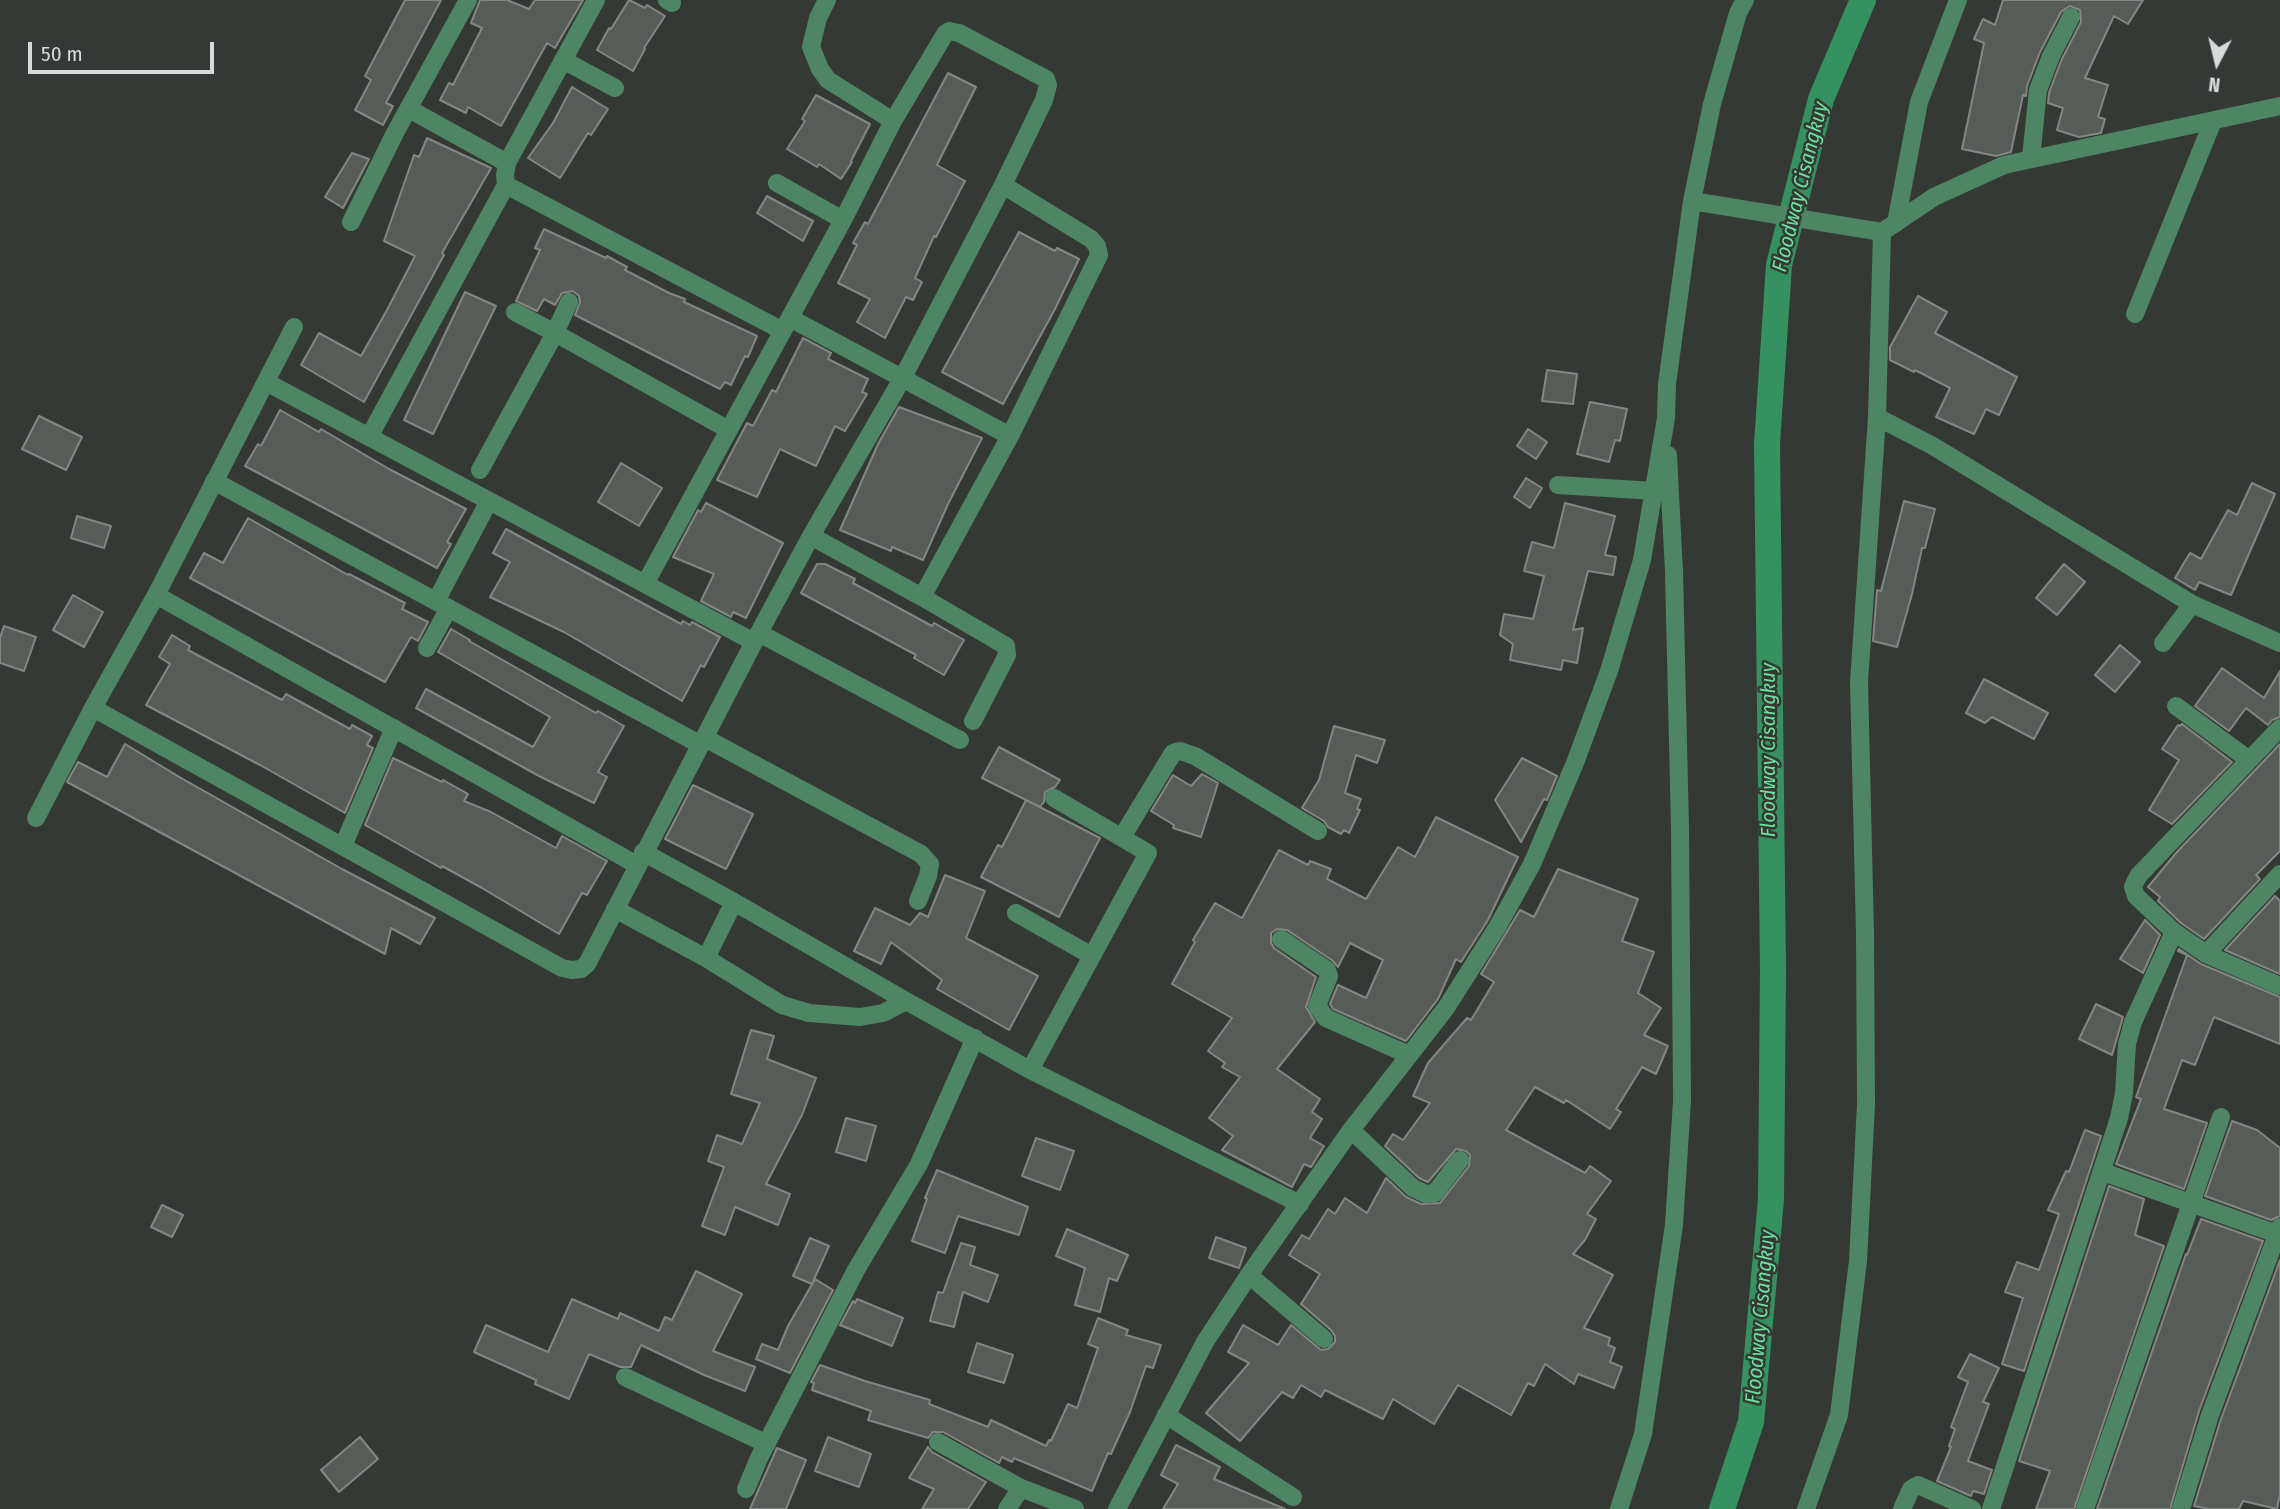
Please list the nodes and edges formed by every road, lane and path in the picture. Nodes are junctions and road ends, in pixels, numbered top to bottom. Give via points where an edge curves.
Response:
1 (468, 0) edge
2 (596, 0) edge
3 (827, 0) edge
4 (1745, 0) edge
5 (1958, 0) edge
6 (2071, 17) dead end
7 (563, 60) junction
8 (615, 88) dead end
9 (2280, 106) edge
10 (409, 109) junction
11 (892, 121) junction
12 (2213, 121) junction
13 (2031, 158) junction
14 (507, 163) junction
15 (777, 183) dead end
16 (506, 185) junction
17 (1003, 185) junction
18 (1697, 202) junction
19 (843, 220) junction
20 (351, 222) dead end
21 (1881, 228) junction
22 (569, 302) dead end
23 (515, 312) dead end
24 (2135, 314) dead end
25 (787, 324) junction
26 (294, 327) dead end
27 (555, 333) junction
28 (902, 379) junction
29 (266, 382) junction
30 (1877, 417) junction
31 (1666, 418) junction
32 (729, 430) junction
33 (1010, 436) junction
34 (369, 437) junction
35 (480, 470) dead end
36 (214, 481) junction
37 (1558, 485) dead end
38 (1655, 491) junction
39 (489, 501) junction
40 (811, 536) junction
41 (645, 584) junction
42 (156, 595) junction
43 (922, 597) junction
44 (2192, 604) junction
45 (442, 605) junction
46 (757, 638) junction
47 (2163, 643) dead end
48 (2280, 643) edge
49 (427, 648) dead end
50 (2176, 706) dead end
51 (93, 708) junction
52 (973, 721) dead end
53 (394, 728) junction
54 (2280, 728) edge
55 (960, 740) dead end
56 (703, 741) junction
57 (2249, 760) junction
58 (1054, 798) dead end
59 (36, 818) dead end
60 (1318, 831) dead end
61 (1122, 837) junction
62 (343, 846) junction
63 (640, 859) junction
64 (2277, 883) edge
65 (918, 901) dead end
66 (734, 902) junction
67 (615, 909) junction
68 (1016, 913) dead end
69 (2174, 932) junction
70 (1281, 939) dead end
71 (2206, 954) junction
72 (1092, 956) junction
73 (706, 958) junction
74 (2280, 986) edge
75 (906, 1001) junction
76 (975, 1038) junction
77 (1409, 1055) junction
78 (1030, 1070) junction
79 (2221, 1117) dead end
80 (1351, 1130) junction
81 (1460, 1160) dead end
82 (2103, 1172) junction
83 (2192, 1203) junction
84 (1300, 1204) junction
85 (2279, 1232) edge
86 (1249, 1275) junction
87 (1324, 1339) dead end
88 (625, 1377) dead end
89 (1166, 1415) junction
90 (938, 1442) dead end
91 (767, 1444) junction
92 (1021, 1488) junction
93 (746, 1489) dead end
94 (1293, 1497) dead end
95 (1007, 1509) edge
96 (1075, 1509) edge
97 (1117, 1509) edge
98 (1619, 1509) edge
99 (1806, 1509) edge
100 (1902, 1509) edge
101 (1972, 1509) edge
102 (1991, 1509) edge
103 (2085, 1509) edge
104 (2181, 1509) edge

1 - 10 street
2 - 7 street
3 - 11 street via 811,47 820,69 828,80
4 - 18 street via 1713,104
5 - 21 street via 1919,102
6 - 13 street via 2038,90
7 - 8 street
7 - 14 street
9 - 12 street
10 - 14 street
10 - 20 street
11 - 17 street via 939,40 949,31 1044,78 1048,85 1044,100
11 - 19 street
12 - 13 street
12 - 24 street
13 - 21 street via 1985,172
14 - 16 street
15 - 19 street
16 - 25 street
16 - 34 street
17 - 28 street
17 - 33 street via 1091,239 1099,255
18 - 21 street
18 - 31 street via 1667,384
19 - 25 street
21 - 30 street
22 - 27 street
23 - 27 street
25 - 28 street
25 - 32 street
26 - 29 street
27 - 32 street
27 - 35 street
28 - 33 street
28 - 40 street
29 - 34 street
29 - 36 street
30 - 44 street via 1933,446
30 - 99 street via 1859,682 1866,1104 1858,1261 1839,1415
31 - 38 street
31 - 98 street via 1674,572 1682,1101 1674,1225 1643,1434
32 - 41 street
33 - 43 street
34 - 39 street
36 - 42 street
36 - 45 street
37 - 38 street
38 - 77 street via 1642,560 1609,671 1532,864 1469,973
39 - 41 street
39 - 45 street
40 - 43 street
40 - 46 street
41 - 46 street
42 - 51 street
42 - 53 street
43 - 52 street via 1006,646 1007,655
44 - 47 street
44 - 48 street
45 - 49 street
45 - 56 street
46 - 55 street
46 - 56 street
50 - 57 street
51 - 59 street
51 - 62 street
53 - 62 street
53 - 63 street
54 - 57 street
56 - 63 street
56 - 65 street via 921,854 930,864
57 - 69 street via 2135,882 2136,896
58 - 61 street
60 - 61 street via 1180,751 1173,752
61 - 72 street via 1149,853
62 - 67 street via 562,968 581,969 587,964
63 - 66 street
63 - 67 street
64 - 71 street
66 - 73 street
66 - 75 street
67 - 73 street
68 - 72 street
69 - 71 street
69 - 82 street via 2133,1022 2123,1102
70 - 77 street via 1327,970 1329,976 1317,1006 1326,1018
71 - 74 street
72 - 78 street
73 - 75 street via 782,1005 809,1013 860,1017 883,1013
75 - 76 street
76 - 78 street
76 - 91 street via 919,1164 856,1270
77 - 80 street
78 - 84 street
79 - 83 street
80 - 81 street via 1413,1188 1426,1194 1435,1193
80 - 84 street
82 - 83 street
82 - 102 street
83 - 85 street
83 - 103 street
84 - 86 street
85 - 104 street via 2210,1415
86 - 87 street
86 - 89 street via 1205,1342
88 - 91 street
89 - 94 street
89 - 97 street
90 - 92 street
91 - 93 street
92 - 95 street
92 - 96 street
100 - 101 street via 1911,1489 1918,1485

